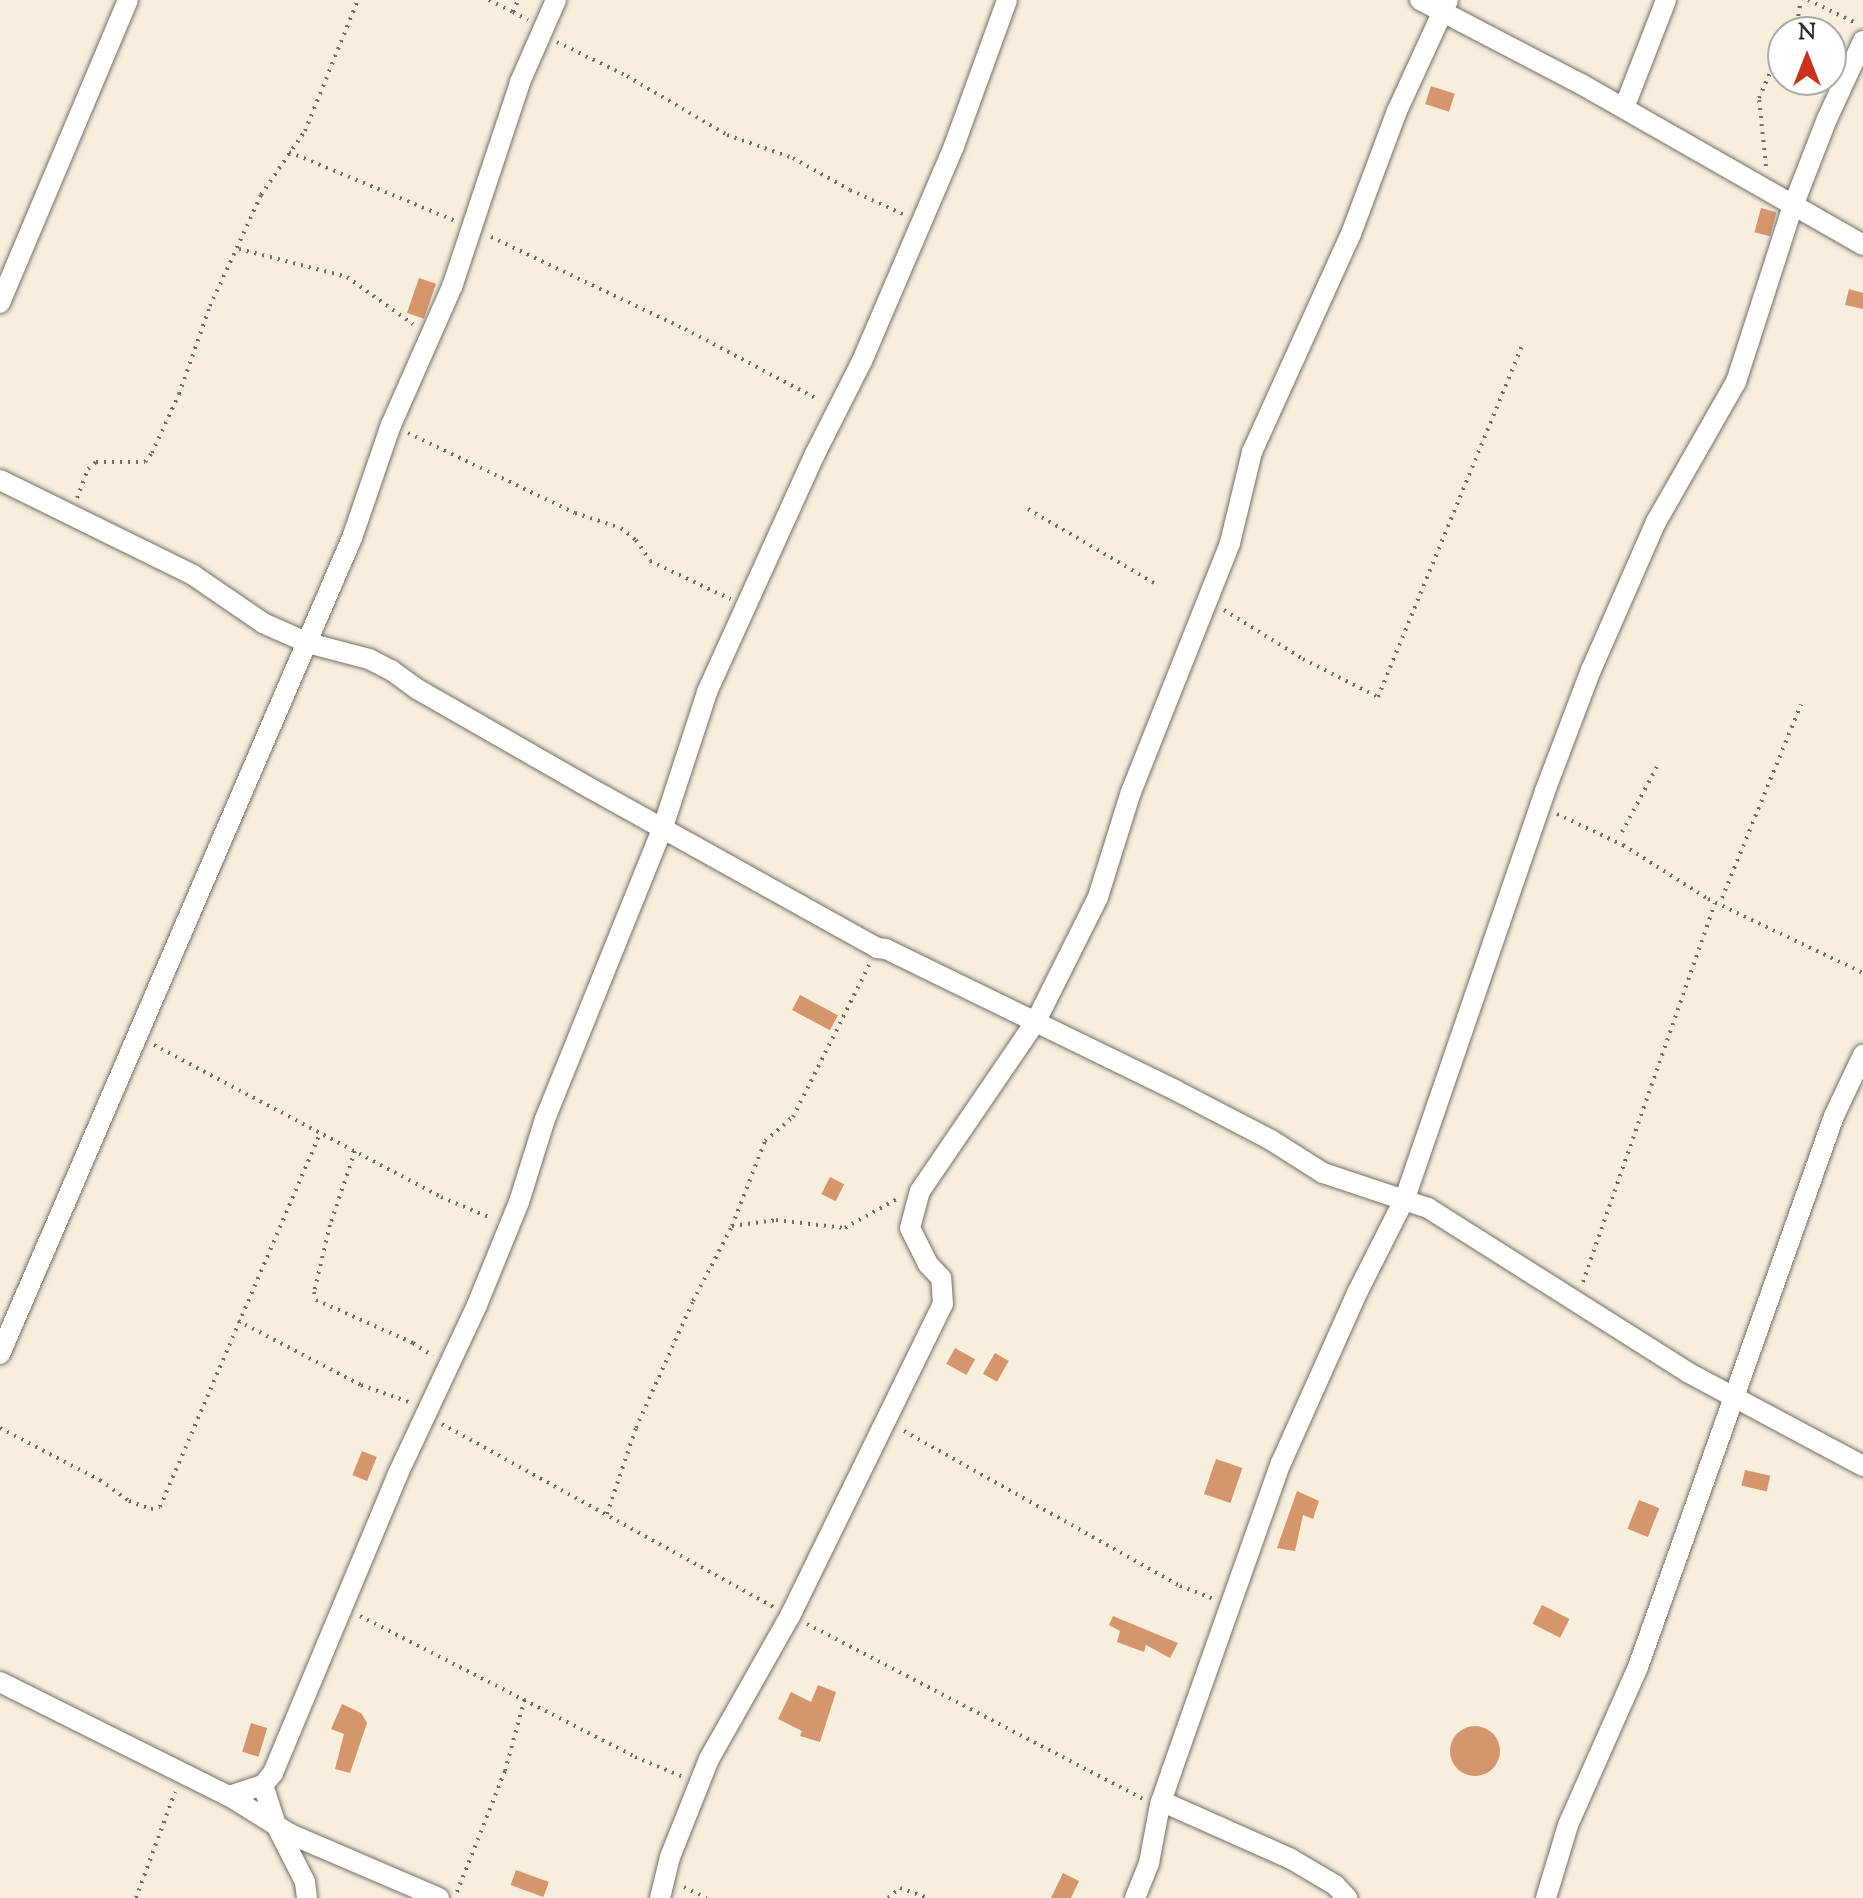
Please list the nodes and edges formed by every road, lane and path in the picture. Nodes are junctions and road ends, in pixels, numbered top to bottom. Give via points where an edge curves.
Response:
1 (128, 0) edge
2 (358, 0) edge
3 (489, 0) edge
4 (518, 0) edge
5 (556, 0) edge
6 (1007, 0) edge
7 (1420, 0) edge
8 (1666, 0) edge
9 (1808, 0) edge
10 (1447, 6) edge
11 (1863, 26) edge
12 (541, 34) junction
13 (1863, 41) edge
14 (1767, 80) edge
15 (1624, 108) junction
16 (289, 152) junction
17 (1763, 188) junction
18 (1793, 206) junction
19 (921, 222) junction
20 (472, 228) junction
21 (1863, 245) edge
22 (239, 249) junction
23 (0, 303) edge
24 (433, 334) junction
25 (1523, 344) dead end
26 (830, 406) dead end
27 (391, 425) junction
28 (0, 480) edge
29 (1028, 509) dead end
30 (71, 514) junction
31 (1154, 583) dead end
32 (746, 607) junction
33 (1219, 607) dead end
34 (308, 643) junction
35 (1801, 704) dead end
36 (1659, 763) dead end
37 (1540, 807) junction
38 (663, 827) junction
39 (1622, 832) dead end
40 (1722, 898) dead end
41 (1715, 903) junction
42 (877, 948) junction
43 (1863, 973) edge
44 (1036, 1021) junction
45 (137, 1037) junction
46 (1863, 1055) edge
47 (320, 1134) junction
48 (355, 1151) junction
49 (900, 1197) dead end
50 (1405, 1198) junction
51 (510, 1226) junction
52 (732, 1226) junction
53 (1576, 1302) junction
54 (238, 1321) junction
55 (0, 1354) edge
56 (449, 1366) junction
57 (1735, 1398) junction
58 (427, 1412) junction
59 (884, 1420) junction
60 (0, 1428) edge
61 (1863, 1466) edge
62 (607, 1514) junction
63 (1232, 1607) junction
64 (343, 1608) junction
65 (790, 1616) junction
66 (0, 1682) edge
67 (525, 1698) junction
68 (191, 1776) junction
69 (699, 1782) junction
70 (263, 1785) junction
71 (229, 1796) junction
72 (1161, 1805) junction
73 (276, 1825) junction
74 (408, 1891) edge
75 (136, 1898) edge
76 (307, 1898) edge
77 (439, 1898) edge
78 (455, 1898) edge
79 (660, 1898) edge
80 (888, 1898) edge
81 (927, 1898) edge
82 (1135, 1898) edge
83 (1347, 1898) edge
84 (1546, 1898) edge

1 - 23 street
2 - 16 path via 305,131
3 - 4 path via 513,12
5 - 12 street
6 - 19 street
7 - 10 street
8 - 15 street
9 - 11 path
10 - 15 street
10 - 44 street via 1252,452 1230,543 1131,792 1108,874
12 - 19 path via 627,76 727,135 793,158
12 - 20 street
13 - 18 street
14 - 17 path via 1759,98 1766,161
15 - 17 street
16 - 20 path
16 - 22 path via 261,195
17 - 18 street
18 - 21 street
18 - 37 street via 1736,382 1656,522 1591,670
19 - 32 street
20 - 24 street
20 - 26 path via 685,329
22 - 24 path via 347,277 403,319
22 - 30 path via 210,306 152,453 145,462 96,462 88,469
24 - 27 street
25 - 33 path via 1378,697
27 - 32 path via 575,513 621,528 650,561
27 - 34 street
28 - 30 street
29 - 31 path
30 - 34 street via 193,575 263,623
32 - 38 street via 707,692
34 - 38 street via 391,670
34 - 45 street
35 - 40 path
36 - 39 path
37 - 41 path via 1623,845
37 - 50 street
38 - 42 street
38 - 51 street via 545,1119
41 - 43 path
41 - 53 path
42 - 44 street
42 - 52 path via 793,1117 765,1141
44 - 50 street via 1271,1140 1323,1173
44 - 59 street via 920,1191 910,1228 941,1278 944,1298
45 - 47 path
45 - 55 street
46 - 57 street via 1834,1116
47 - 48 path
47 - 54 path
48 - 51 path
48 - 56 path via 330,1225 316,1300 413,1343
49 - 52 path via 845,1228 758,1220
50 - 53 street
50 - 63 street via 1281,1463
51 - 56 street
52 - 62 path via 636,1428
53 - 57 street
54 - 58 path via 361,1385
54 - 60 path via 160,1507 129,1501
56 - 58 street
57 - 61 street
57 - 84 street via 1638,1667 1568,1825
58 - 62 path
58 - 64 street
59 - 63 path via 1180,1586
59 - 65 street
62 - 65 path
63 - 72 street
64 - 67 path
64 - 70 street via 273,1773
65 - 69 street
65 - 72 path
66 - 68 street
67 - 69 path via 656,1767
67 - 78 path via 505,1771
68 - 71 street
68 - 75 path via 170,1803
69 - 79 street
70 - 71 street
70 - 73 street
71 - 73 street
72 - 82 street via 1149,1863
72 - 83 street via 1291,1859
73 - 74 street
73 - 76 street via 305,1882
74 - 77 street
80 - 81 path via 900,1888

